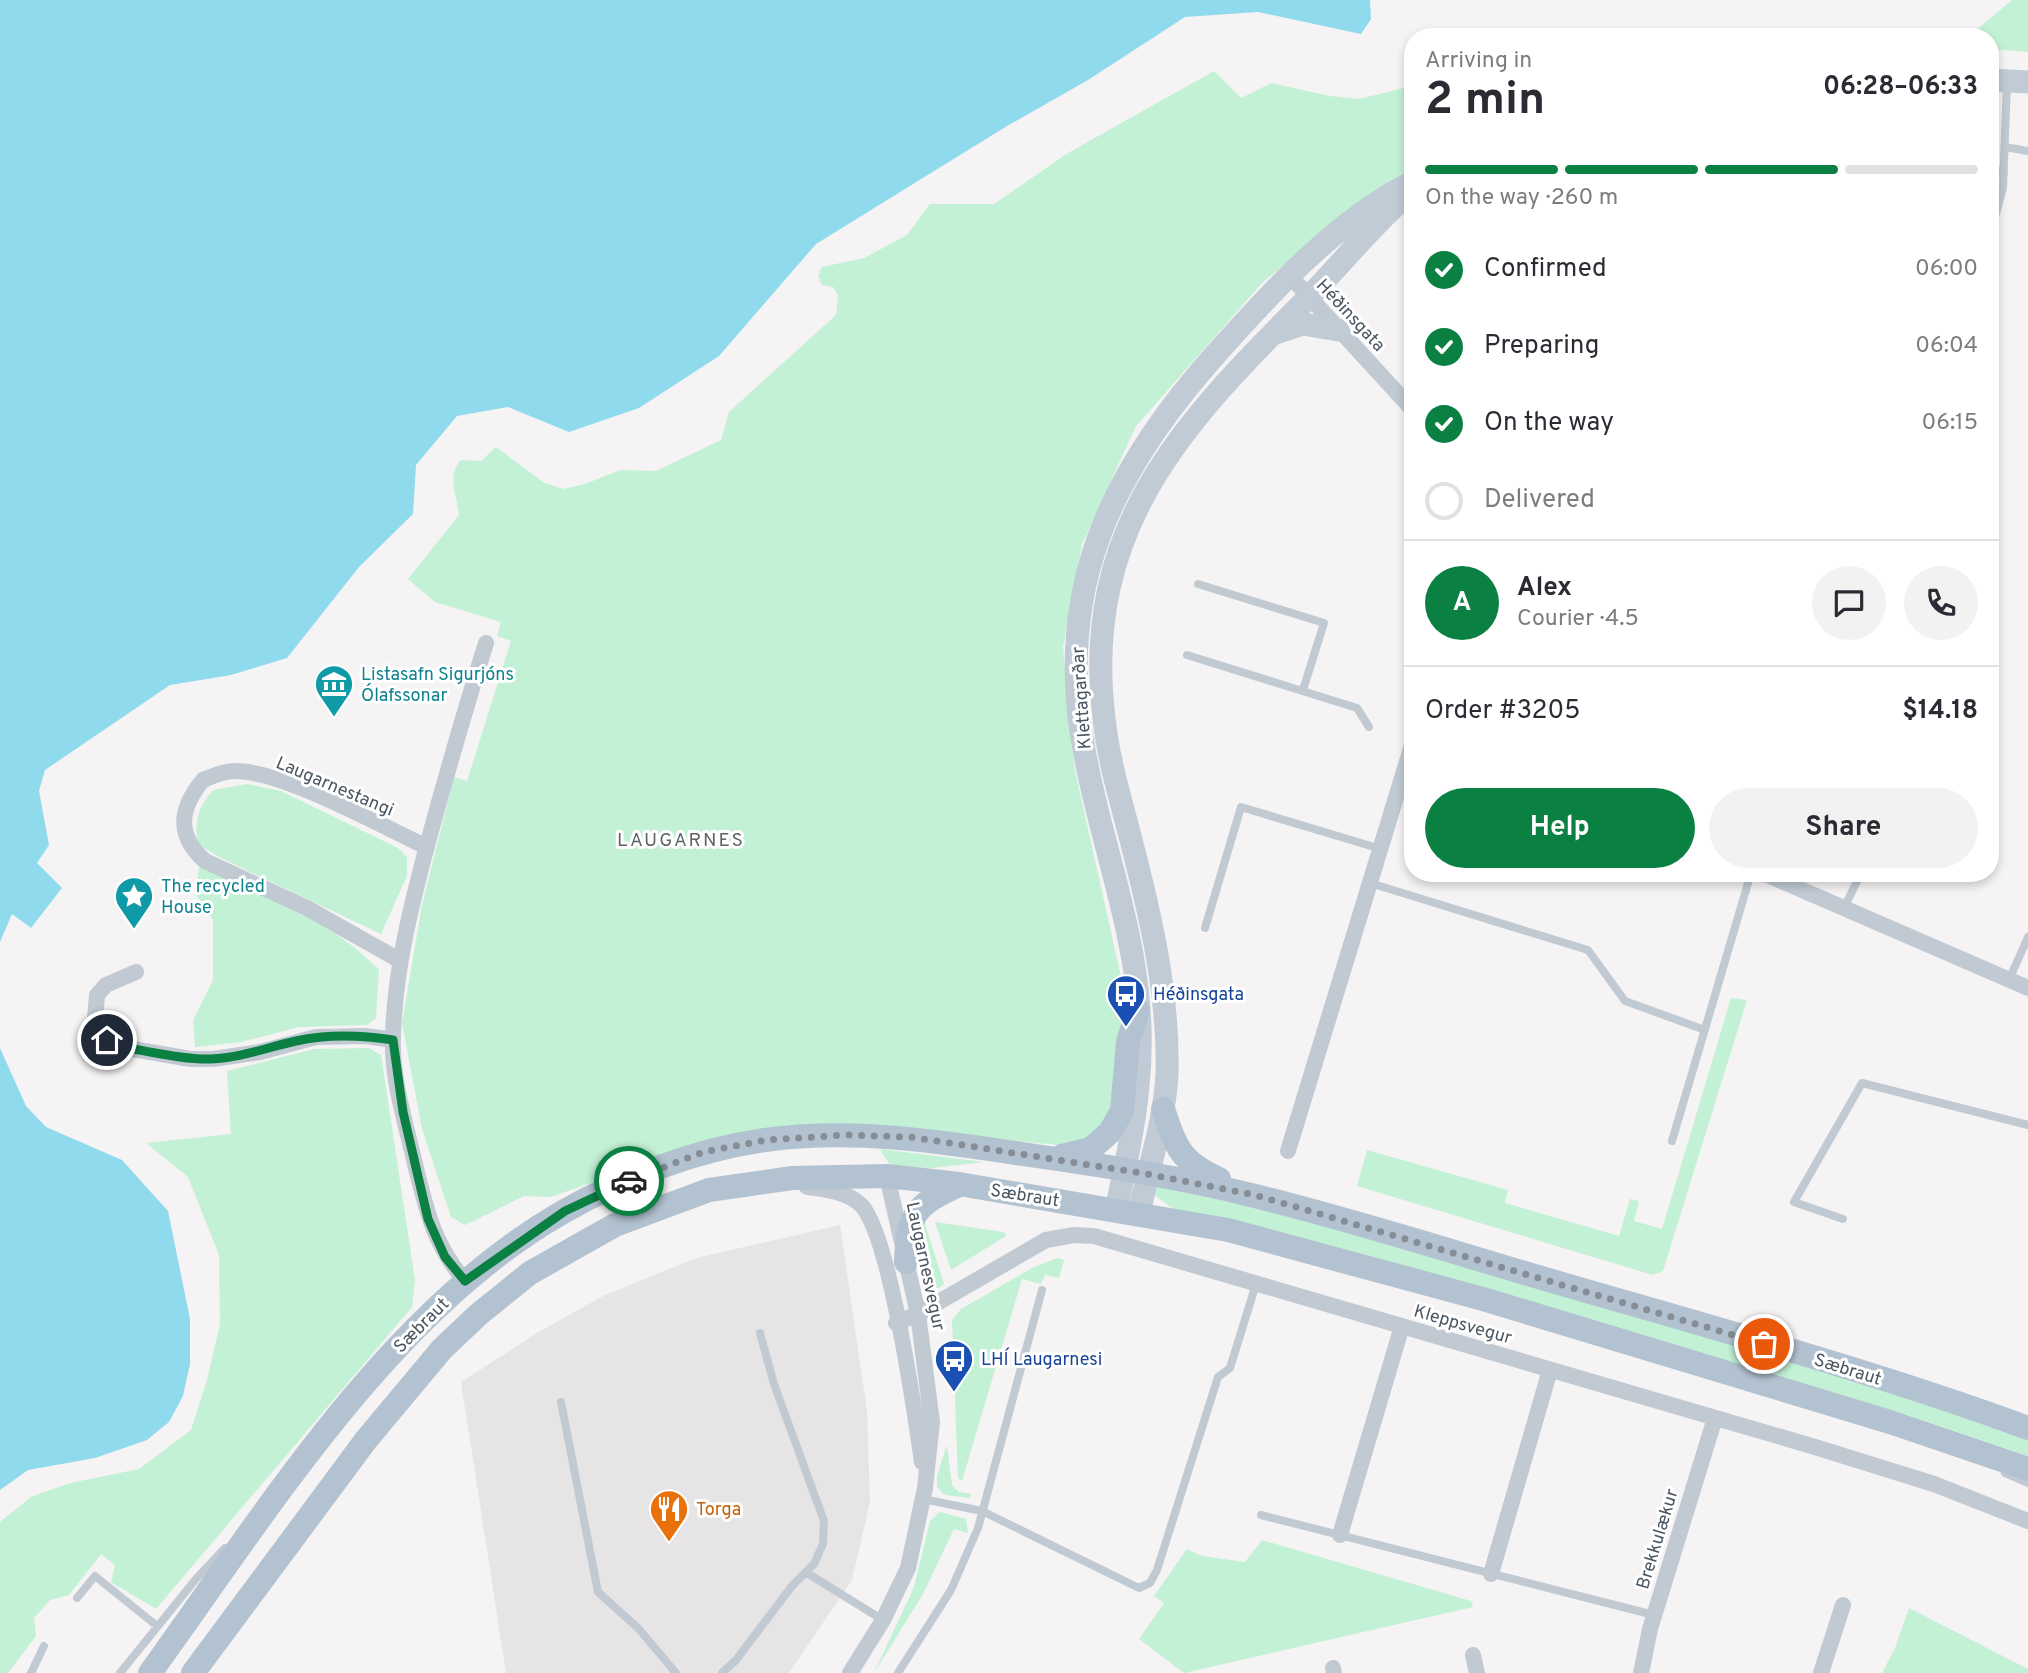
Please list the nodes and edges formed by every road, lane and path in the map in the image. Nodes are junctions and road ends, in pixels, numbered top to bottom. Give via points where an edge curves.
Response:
1 (2008, 81) edge
2 (2005, 147) junction
3 (2028, 151) edge
4 (1999, 171) edge
5 (2004, 174) junction
6 (1404, 186) edge
7 (1404, 199) edge
8 (1999, 208) edge
9 (1291, 277) junction
10 (1308, 297) junction
11 (1338, 330) junction
12 (1266, 337) junction
13 (1404, 400) edge
14 (1198, 584) dead end
15 (486, 643) dead end
16 (1187, 655) dead end
17 (1303, 691) junction
18 (1369, 727) dead end
19 (1404, 773) edge
20 (427, 847) junction
21 (1381, 849) junction
22 (1748, 882) edge
23 (1784, 882) edge
24 (1857, 882) edge
25 (1370, 883) junction
26 (1844, 908) junction
27 (1205, 928) dead end
28 (2028, 937) edge
29 (399, 960) junction
30 (136, 972) dead end
31 (2009, 980) junction
32 (2028, 988) edge
33 (1138, 1011) junction
34 (1704, 1030) junction
35 (393, 1040) junction
36 (1163, 1109) junction
37 (2028, 1125) edge
38 (854, 1135) junction
39 (1672, 1140) dead end
40 (1287, 1151) dead end
41 (1053, 1158) junction
42 (1136, 1172) junction
43 (887, 1176) junction
44 (763, 1182) junction
45 (959, 1184) junction
46 (1255, 1195) junction
47 (1128, 1212) junction
48 (1843, 1219) dead end
49 (906, 1262) junction
50 (465, 1281) junction
51 (1256, 1284) junction
52 (1042, 1290) dead end
53 (918, 1314) junction
54 (896, 1322) junction
55 (1402, 1326) junction
56 (760, 1333) dead end
57 (1550, 1370) junction
58 (561, 1402) dead end
59 (1715, 1418) junction
60 (2028, 1428) edge
61 (1980, 1450) junction
62 (2028, 1469) edge
63 (290, 1480) junction
64 (2028, 1483) edge
65 (924, 1493) junction
66 (982, 1511) junction
67 (1261, 1515) dead end
68 (2028, 1521) edge
69 (1340, 1535) junction
70 (807, 1573) junction
71 (1491, 1574) junction
72 (78, 1598) dead end
73 (1843, 1605) dead end
74 (1654, 1615) junction
75 (883, 1620) junction
76 (158, 1626) junction
77 (44, 1646) dead end
78 (1473, 1655) dead end
79 (31, 1673) edge
80 (120, 1673) edge
81 (150, 1673) edge
82 (193, 1673) edge
83 (676, 1673) edge
84 (722, 1673) edge
85 (850, 1673) edge
86 (898, 1673) edge
87 (1477, 1673) edge
88 (1641, 1673) edge
89 (1821, 1673) edge

1 - 2 lane
2 - 3 lane
2 - 5 lane
4 - 5 lane
5 - 8 lane
6 - 9 main road, Klettagarðar via 1384,196 1330,239
7 - 10 main road, Klettagarðar
9 - 10 street, Héðinsgata
9 - 33 main road, Klettagarðar via 1195,377 1142,447 1104,520 1083,596 1076,651 1080,728 1133,959
10 - 11 street, Héðinsgata
10 - 12 main road, Klettagarðar
11 - 12 main road via 1303,324
11 - 13 street, Héðinsgata
12 - 36 main road, Klettagarðar via 1199,411 1154,471 1128,527 1105,612 1100,669 1104,721 1156,948 1167,1044
14 - 17 lane via 1324,623
15 - 20 street
16 - 17 lane
17 - 18 lane via 1357,708
19 - 21 street
20 - 29 street
20 - 29 street, Laugarnestangi via 258,774 234,771 203,780 185,811 186,836 192,850 205,861 307,908
21 - 25 street
21 - 27 lane via 1241,807
22 - 34 lane
23 - 26 street
24 - 26 lane
25 - 34 lane via 1588,950 1625,1002
25 - 40 street
26 - 31 street
28 - 31 lane
29 - 35 street
30 - 35 street via 106,985 97,995 95,1019 115,1046 213,1059 316,1037
31 - 32 street
33 - 41 main road via 1128,1042 1122,1111 1110,1132 1091,1149
33 - 42 main road, Klettagarðar
34 - 39 lane
35 - 50 street via 403,1112 428,1219 445,1257
36 - 42 main road, Klettagarðar
36 - 46 main road via 1182,1157 1197,1170
37 - 48 lane via 1862,1083 1794,1202
38 - 41 main road, Sæbraut via 916,1138
38 - 43 main road via 876,1154
38 - 50 main road, Sæbraut via 767,1140 703,1152 565,1211
41 - 42 main road, Sæbraut
42 - 46 main road, Sæbraut
42 - 47 main road, Klettagarðar
43 - 44 main road, Sæbraut
43 - 45 main road, Sæbraut
43 - 49 street, Laugarnesvegur
44 - 54 street, Laugarnesvegur via 824,1189 861,1205 880,1239
44 - 82 main road, Sæbraut via 709,1190 615,1225 530,1273 480,1314 442,1349 366,1440
45 - 47 main road, Sæbraut
45 - 49 main road via 928,1199 914,1213
46 - 60 main road, Sæbraut via 1843,1368
47 - 61 main road, Sæbraut via 1228,1230 1355,1263
49 - 53 street, Laugarnesvegur
50 - 63 main road, Sæbraut via 396,1349
51 - 53 street, Kleppsvegur via 1074,1234 1038,1244
51 - 55 street, Kleppsvegur
51 - 66 lane via 1230,1368 1218,1377 1150,1583 1139,1588
52 - 66 lane
53 - 54 street, Kleppsvegur
53 - 65 street, Laugarnesvegur via 932,1422
54 - 65 street, Laugarnesvegur via 917,1427
55 - 57 street, Kleppsvegur
55 - 69 street
56 - 70 lane via 824,1521 823,1544
57 - 59 street, Kleppsvegur
57 - 71 street
58 - 83 lane via 598,1592 638,1628
59 - 68 street, Kleppsvegur via 1934,1484
59 - 74 street, Brekkulækur
61 - 62 main road, Sæbraut
61 - 64 lane via 2007,1474
63 - 76 lane
63 - 81 main road, Sæbraut
65 - 66 lane
65 - 75 street, Laugarnesvegur via 908,1568
66 - 86 lane via 951,1590
67 - 69 lane
69 - 71 lane
70 - 75 lane
70 - 84 lane
71 - 74 lane
72 - 76 lane via 95,1576
73 - 89 street
74 - 88 street, Brekkulækur
75 - 85 street, Laugarnesvegur
76 - 80 lane
77 - 79 lane
78 - 87 street

